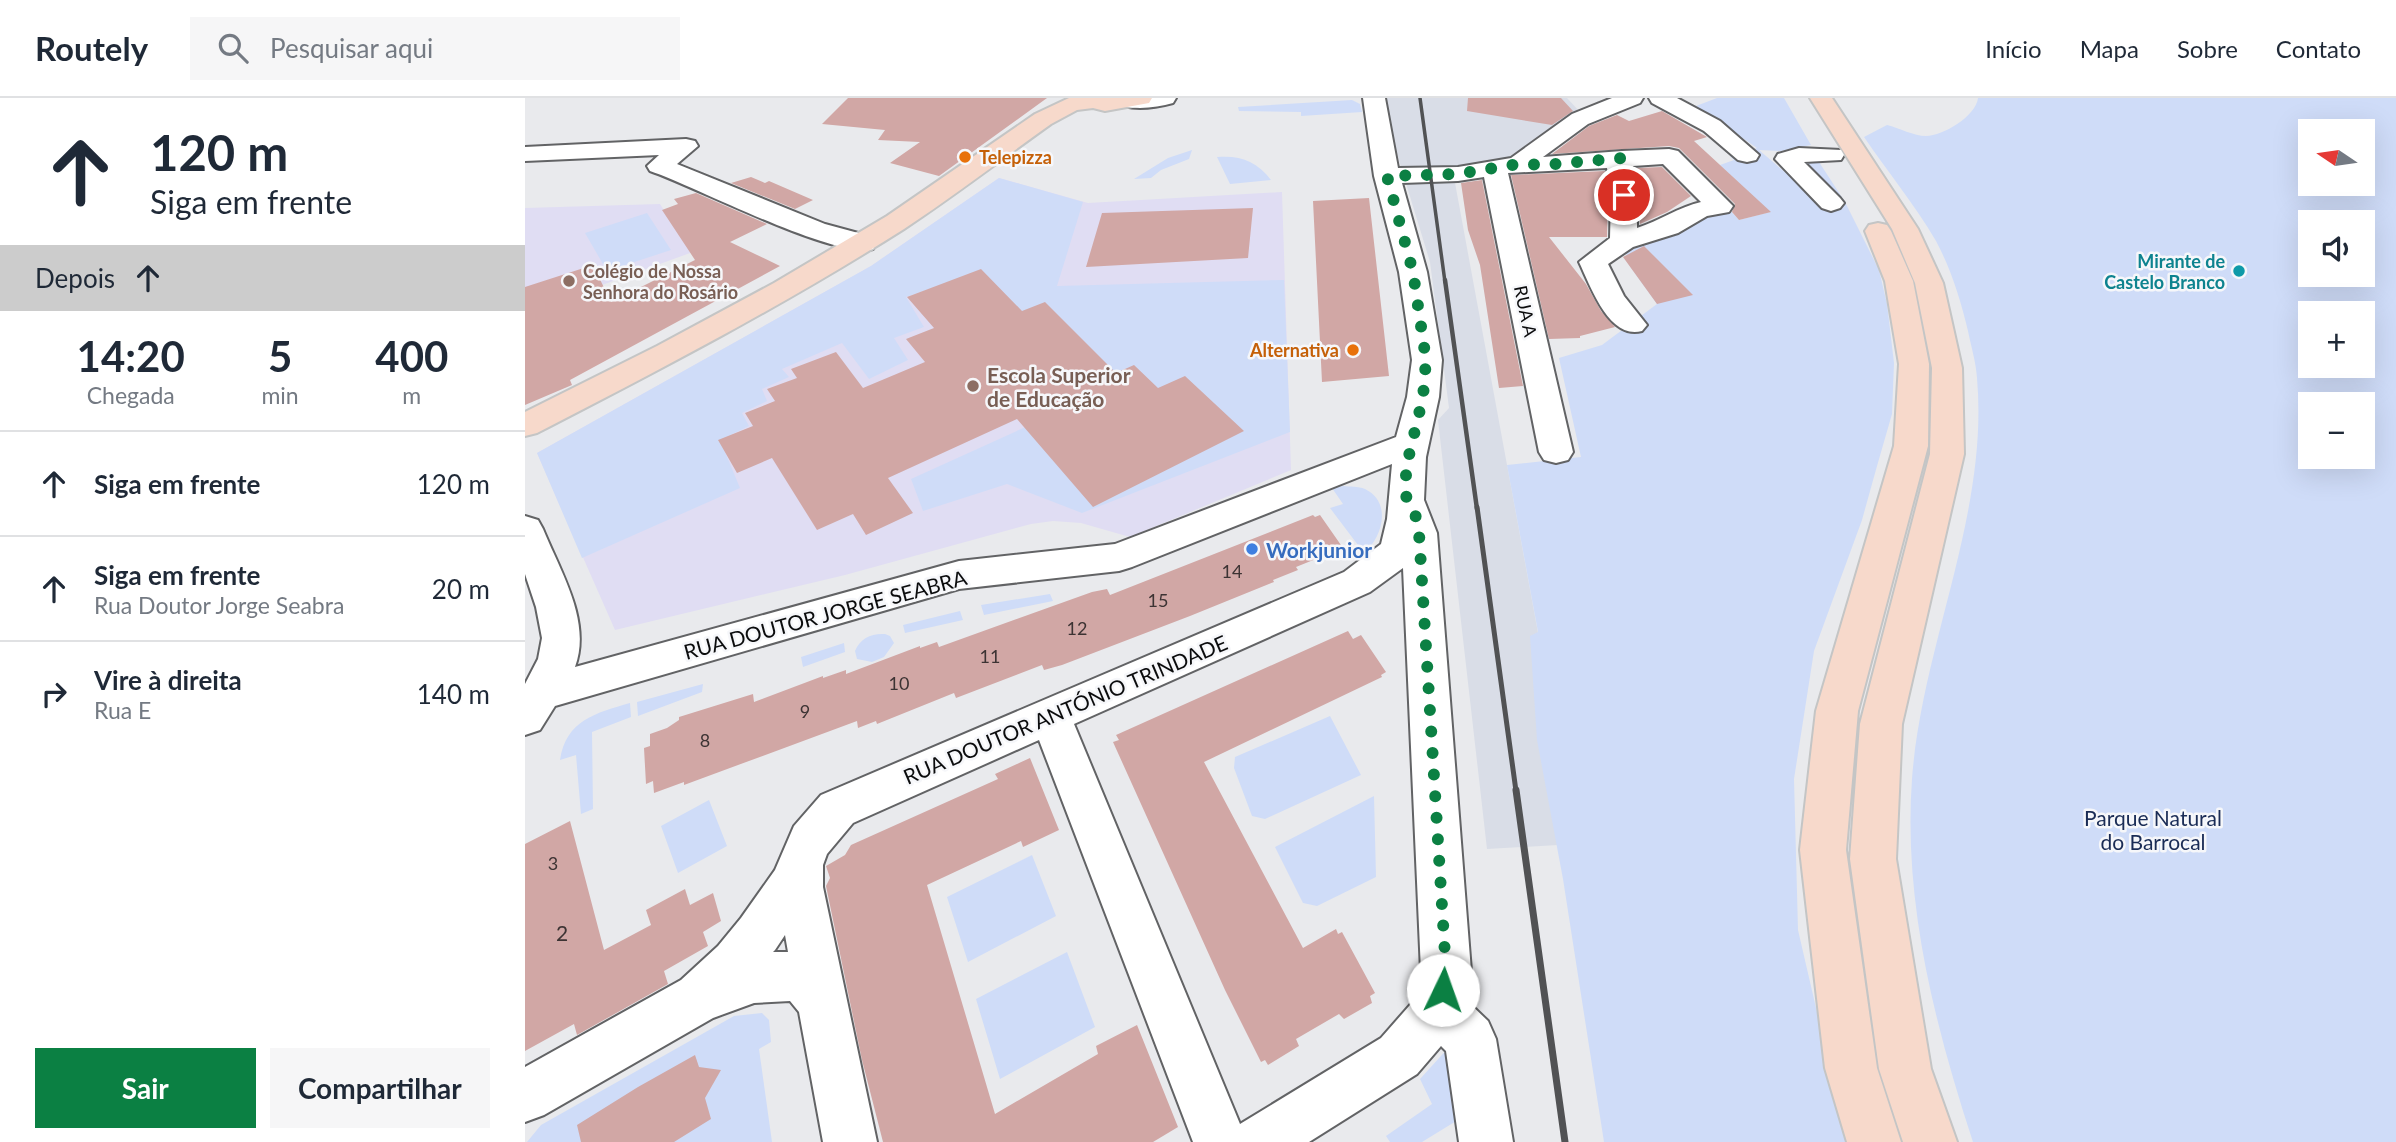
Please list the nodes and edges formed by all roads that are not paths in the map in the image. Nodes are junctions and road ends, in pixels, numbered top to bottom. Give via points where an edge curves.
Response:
1 (1165, 98) edge
2 (1374, 98) edge
3 (1632, 98) edge
4 (1661, 98) edge
5 (1797, 98) edge
6 (1821, 98) edge
7 (1085, 100) edge
8 (1136, 100) edge
9 (528, 153) edge
10 (1747, 155) dead end
11 (1832, 155) junction
12 (1622, 158) junction
13 (1506, 167) junction
14 (1387, 176) junction
15 (1831, 204) dead end
16 (1623, 241) junction
17 (863, 243) junction
18 (1632, 325) dead end
19 (525, 425) edge
20 (1411, 444) junction
21 (1556, 452) dead end
22 (1349, 467) junction
23 (1406, 496) junction
24 (525, 529) edge
25 (1357, 582) junction
26 (1430, 704) junction
27 (533, 705) edge
28 (1049, 716) junction
29 (800, 866) junction
30 (699, 998) junction
31 (823, 1002) junction
32 (1440, 1009) junction
33 (525, 1096) edge
34 (850, 1142) edge
35 (1220, 1142) edge
36 (1259, 1142) edge
37 (1486, 1142) edge
38 (1874, 1142) edge
39 (1930, 1142) edge

1 - 8 street
2 - 14 street
3 - 13 street via 1580,119
4 - 10 street via 1711,126
5 - 11 main road
6 - 39 main road via 1905,229 1929,283 1947,368 1947,454 1881,724 1873,859 1906,1069
7 - 8 main road via 1114,104
7 - 17 main road via 1043,119
9 - 17 street via 686,146 659,166 841,239
11 - 15 street via 1787,159
11 - 38 main road via 1878,230 1899,281 1914,364 1911,446 1837,711 1823,849 1851,1068
12 - 13 street
12 - 16 street
12 - 16 street via 1669,156 1720,206
13 - 14 street
13 - 21 street, RUA A
14 - 20 street via 1413,272 1426,360 1423,397
16 - 18 street via 1593,262 1611,299
17 - 19 main road via 668,353
20 - 22 street, RUA DOUTOR JORGE SEABRA
20 - 23 street, RUA DOUTOR ANTÓNIO TRINDADE
22 - 23 street via 1381,479
22 - 27 street, RUA DOUTOR JORGE SEABRA via 1119,557 959,575
23 - 25 street, RUA DOUTOR ANTÓNIO TRINDADE via 1398,546 1391,557
23 - 26 street via 1419,533
24 - 27 street via 562,626 562,647
25 - 26 street via 1388,590 1407,610 1412,683
25 - 28 street, RUA DOUTOR ANTÓNIO TRINDADE
26 - 32 street via 1446,971
28 - 29 street, RUA DOUTOR ANTÓNIO TRINDADE via 837,809 810,841
28 - 35 street
29 - 30 street, RUA DOUTOR ANTÓNIO TRINDADE via 777,908 735,963
29 - 31 street via 800,887
30 - 31 street via 754,978 793,976 807,982
30 - 33 street
31 - 34 street
32 - 36 street via 1399,1056
32 - 37 street via 1470,1039

